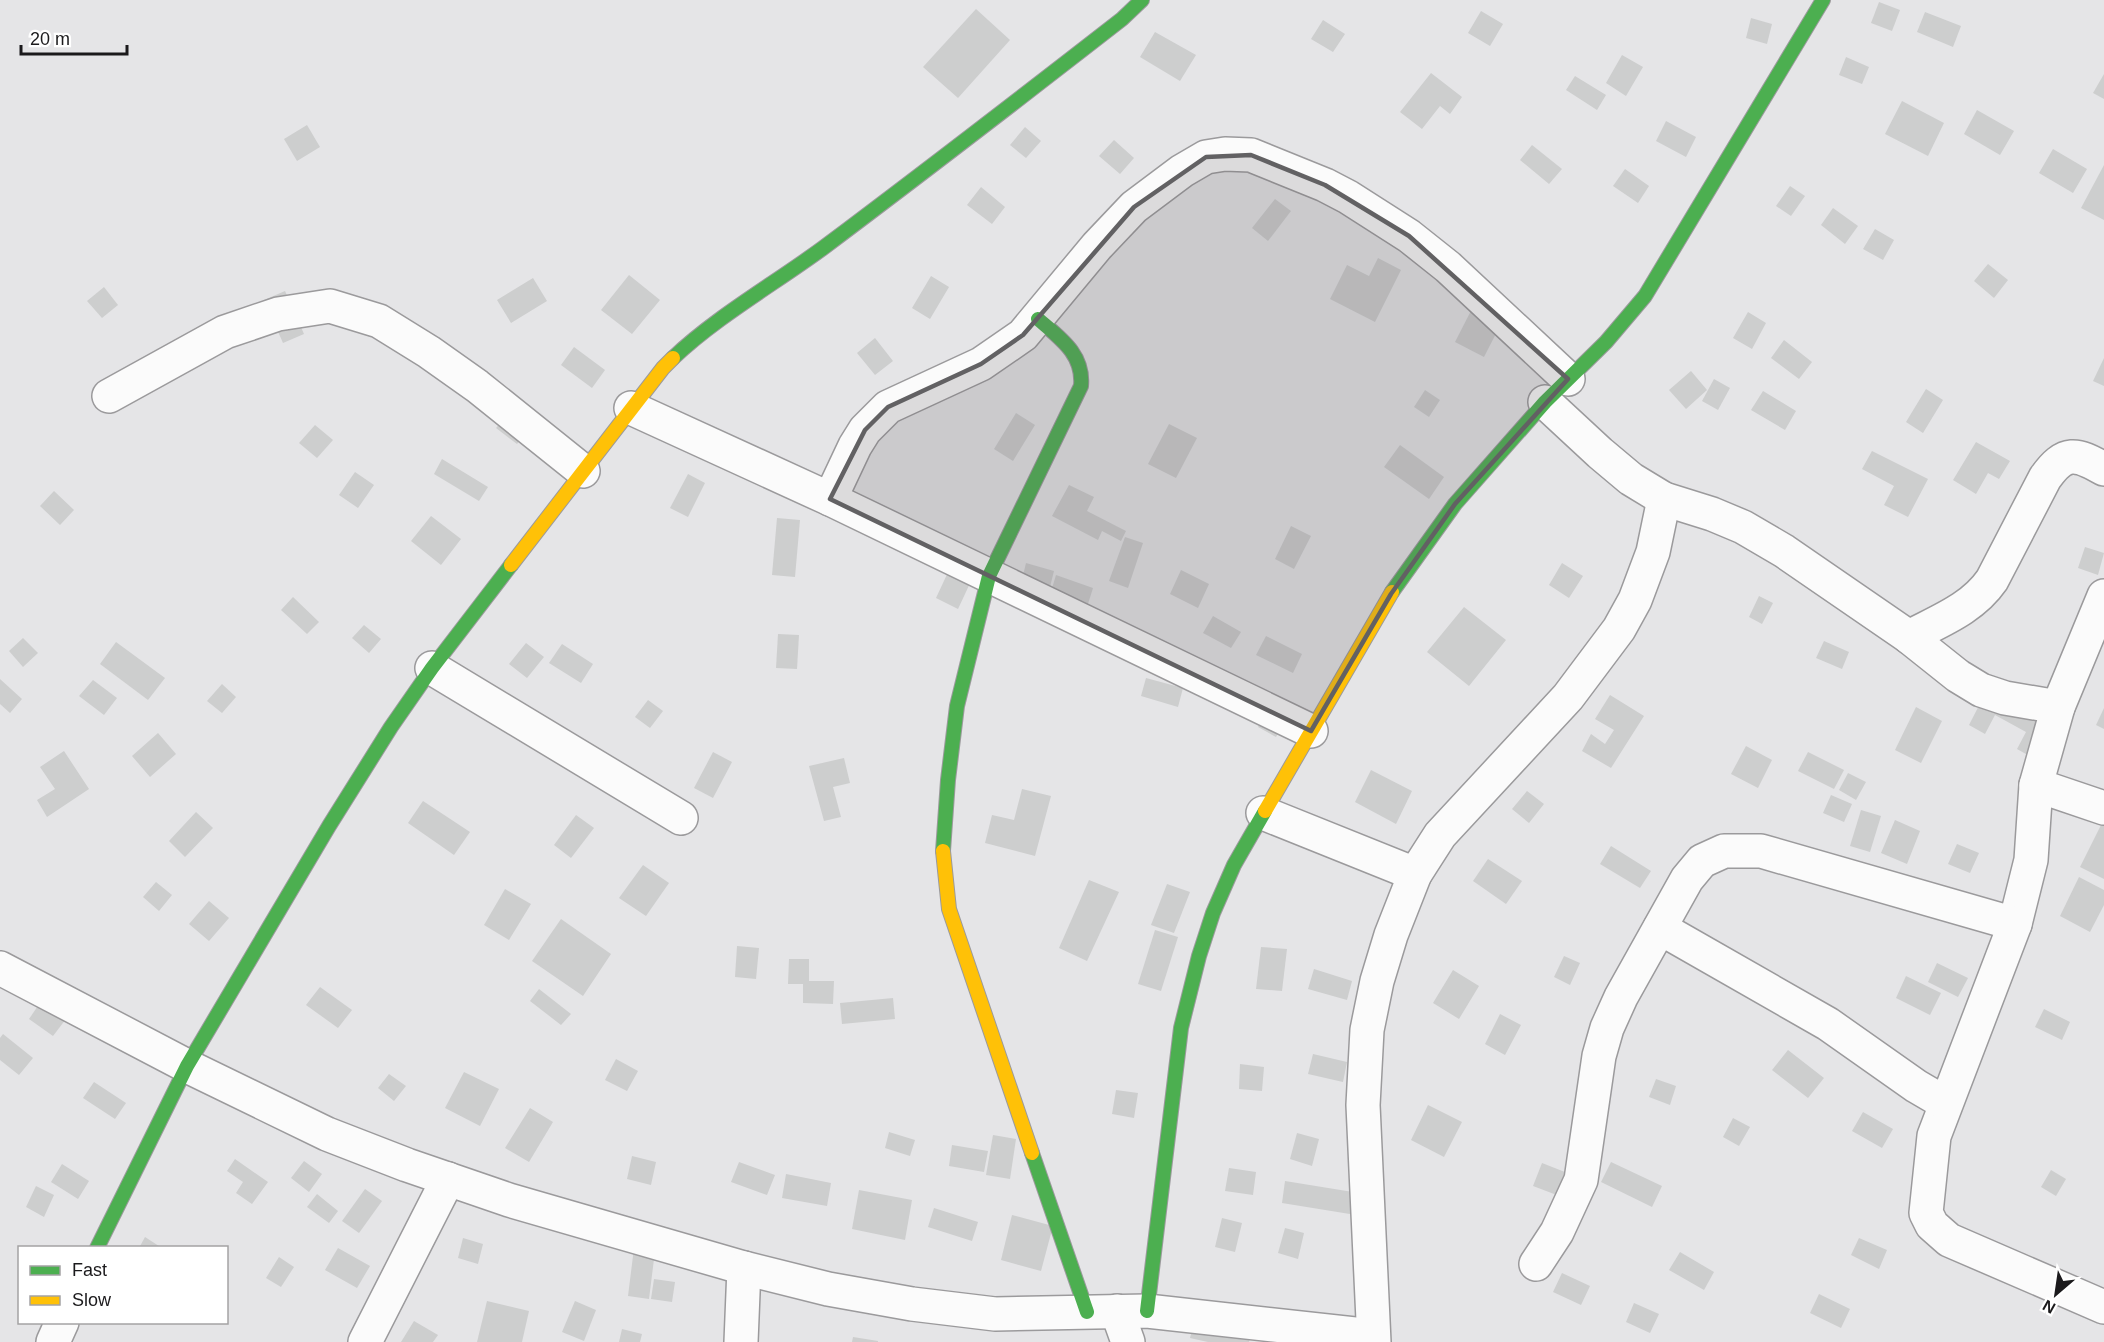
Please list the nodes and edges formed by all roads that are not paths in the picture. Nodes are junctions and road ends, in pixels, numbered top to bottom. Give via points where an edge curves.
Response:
1 (1142, 0) edge
2 (1823, 0) edge
3 (1038, 319) junction
4 (1557, 390) junction
5 (109, 396) dead end
6 (631, 408) junction
7 (2104, 469) edge
8 (583, 471) junction
9 (830, 499) junction
10 (1664, 499) junction
11 (989, 576) junction
12 (2104, 596) edge
13 (1909, 637) junction
14 (432, 668) junction
15 (2058, 707) junction
16 (1311, 731) junction
17 (2036, 785) junction
18 (2104, 808) edge
19 (1263, 813) junction
20 (681, 818) dead end
21 (1414, 874) junction
22 (2015, 924) junction
23 (1660, 928) junction
24 (0, 968) edge
25 (187, 1066) junction
26 (1945, 1102) junction
27 (448, 1179) junction
28 (98, 1246) edge
29 (1536, 1264) dead end
30 (744, 1268) junction
31 (2104, 1307) edge
32 (1117, 1311) junction
33 (62, 1324) edge
34 (1374, 1339) edge
35 (53, 1342) edge
36 (365, 1342) edge
37 (741, 1342) edge
38 (1128, 1342) edge

1 - 6 street via 966,141 691,341
2 - 4 street via 1645,296
3 - 4 street via 1134,207 1206,157 1251,155 1325,185 1409,236 1448,267
3 - 9 street via 1023,335 981,364 888,407 865,430
3 - 11 street via 1070,349 1082,367 1083,376
4 - 10 street via 1600,453 1631,479
4 - 16 street via 1455,504 1390,594
5 - 8 street via 225,332 278,314 330,306 379,321 429,352
6 - 8 street
6 - 9 street
7 - 13 street via 2077,456 2054,465 1982,594
8 - 14 street
9 - 11 street
10 - 13 street via 1743,527
10 - 21 street via 1653,552 1619,629 1568,697 1440,835
11 - 16 street
11 - 32 street via 957,706 948,780 943,851 950,909 982,1010
12 - 15 street
13 - 15 street via 1981,690
14 - 20 street
14 - 25 street via 329,826
15 - 17 street
16 - 19 street
17 - 18 street
17 - 22 street via 2031,860
19 - 21 street
19 - 32 street via 1234,865 1199,956
21 - 34 street via 1377,981 1367,1030 1363,1105
22 - 23 street via 1761,851 1724,851 1702,861 1687,879
22 - 26 street
23 - 26 street via 1828,1024
23 - 29 street via 1607,1028 1599,1056 1581,1180 1557,1232
24 - 25 street
25 - 27 street via 327,1134
25 - 28 street
26 - 31 street via 1934,1136 1928,1186 1926,1213 1932,1226 1968,1249
27 - 30 street
27 - 36 street
30 - 32 street via 828,1289 995,1314
30 - 37 street
32 - 34 street
32 - 38 street
33 - 35 street

